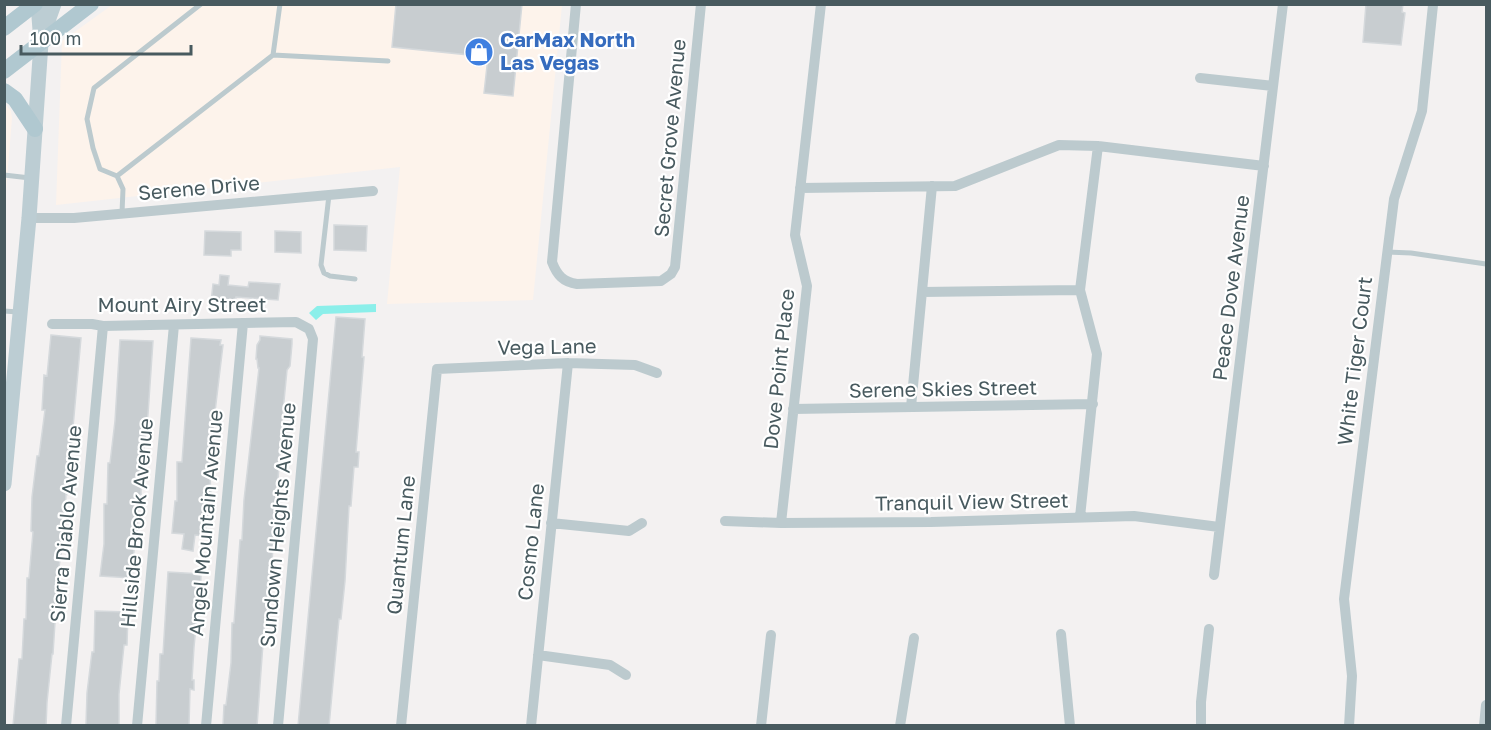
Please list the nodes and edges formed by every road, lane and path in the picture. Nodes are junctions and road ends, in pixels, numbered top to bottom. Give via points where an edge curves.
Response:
1 (36, 4) edge
2 (54, 4) edge
3 (91, 4) edge
4 (201, 4) edge
5 (280, 4) edge
6 (576, 4) edge
7 (701, 4) edge
8 (821, 4) edge
9 (1283, 4) edge
10 (1433, 5) edge
11 (4, 28) edge
12 (41, 43) junction
13 (273, 55) junction
14 (388, 61) dead end
15 (4, 71) edge
16 (1200, 78) dead end
17 (1273, 86) junction
18 (4, 91) edge
19 (35, 129) junction
20 (1098, 146) junction
21 (1264, 166) junction
22 (4, 175) edge
23 (117, 176) junction
24 (31, 178) junction
25 (932, 186) junction
26 (800, 188) junction
27 (373, 191) dead end
28 (329, 195) junction
29 (122, 213) junction
30 (29, 218) junction
31 (1387, 252) junction
32 (1486, 264) edge
33 (355, 279) dead end
34 (1080, 290) junction
35 (922, 292) junction
36 (12, 312) edge
37 (243, 323) junction
38 (52, 324) dead end
39 (174, 325) junction
40 (103, 326) junction
41 (309, 329) joint
42 (568, 363) junction
43 (437, 369) joint
44 (657, 373) dead end
45 (9, 397) edge
46 (1093, 404) junction
47 (911, 407) junction
48 (793, 409) junction
49 (4, 484) edge
50 (1080, 518) junction
51 (725, 521) dead end
52 (642, 523) dead end
53 (781, 523) junction
54 (551, 524) junction
55 (1219, 527) junction
56 (1214, 575) dead end
57 (1209, 629) dead end
58 (1061, 634) dead end
59 (771, 635) dead end
60 (914, 638) dead end
61 (538, 655) junction
62 (626, 675) dead end
63 (1486, 705) edge
64 (66, 726) edge
65 (137, 726) edge
66 (206, 726) edge
67 (278, 726) edge
68 (401, 726) edge
69 (531, 726) edge
70 (761, 726) edge
71 (900, 726) edge
72 (1070, 726) edge
73 (1201, 726) edge
74 (1349, 726) edge
75 (1484, 726) edge

1 - 11 main road
1 - 12 main road
2 - 12 main road
3 - 12 main road
4 - 23 lane via 94,88 87,119 93,148 100,169
5 - 13 lane
6 - 7 street, Secret Grove Avenue via 552,262 558,276 577,284 653,282 671,274 677,259
8 - 26 street, Dove Point Place
9 - 17 street, Peace Dove Avenue
10 - 31 street, White Tiger Court via 1422,111 1394,200
12 - 15 main road
12 - 19 main road
13 - 14 lane
13 - 23 lane
16 - 17 street
17 - 21 street, Peace Dove Avenue
18 - 19 main road via 15,99
19 - 24 main road
20 - 21 street
20 - 25 street via 1059,145 956,186
20 - 34 street
21 - 55 street, Peace Dove Avenue
22 - 24 lane
23 - 29 lane via 123,189
24 - 30 main road
25 - 26 street
25 - 35 street
26 - 48 street, Dove Point Place via 795,235 807,286
27 - 28 street, Serene Drive
28 - 29 street, Serene Drive
28 - 33 lane via 321,265 330,276
29 - 30 street, Serene Drive
30 - 36 main road
31 - 32 lane
31 - 74 street, White Tiger Court via 1344,599 1352,676
34 - 35 street
34 - 46 street via 1097,354
35 - 47 street
36 - 45 main road
37 - 39 street, Mount Airy Street
37 - 41 street, Mount Airy Street via 296,322
37 - 66 street, Angel Mountain Avenue
38 - 40 street, Mount Airy Street
39 - 40 street, Mount Airy Street
39 - 65 street, Hillside Brook Avenue
40 - 64 street, Sierra Diablo Avenue
41 - 67 street, Sundown Heights Avenue via 314,339
42 - 43 street, Vega Lane
42 - 44 street, Vega Lane via 635,365
42 - 54 street, Cosmo Lane
43 - 68 street, Quantum Lane
45 - 49 main road
46 - 47 street, Serene Skies Street
46 - 50 street
47 - 48 street, Serene Skies Street
48 - 53 street, Dove Point Place
50 - 53 street, Tranquil View Street
50 - 55 street, Tranquil View Street via 1134,516
51 - 53 street, Tranquil View Street
52 - 54 street via 629,531
54 - 61 street, Cosmo Lane
55 - 56 street, Peace Dove Avenue
57 - 73 street
58 - 72 street
59 - 70 street
60 - 71 street
61 - 62 street via 610,665
61 - 69 street, Cosmo Lane
63 - 75 street

